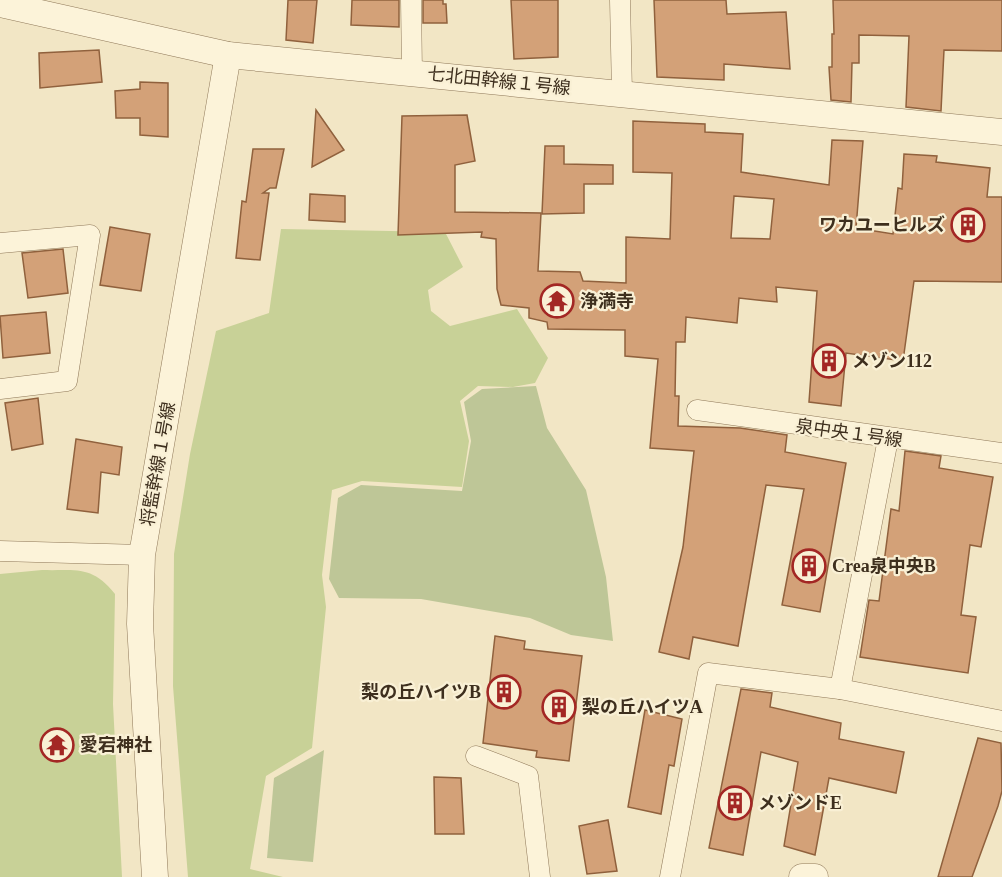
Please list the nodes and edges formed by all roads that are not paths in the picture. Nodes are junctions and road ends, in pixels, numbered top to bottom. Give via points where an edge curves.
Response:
1 (411, 0) edge
2 (620, 0) edge
3 (0, 4) edge
4 (228, 55) junction
5 (412, 72) junction
6 (622, 93) junction
7 (1002, 132) edge
8 (0, 243) edge
9 (0, 389) edge
10 (697, 410) dead end
11 (888, 439) junction
12 (1002, 453) edge
13 (0, 551) edge
14 (142, 555) junction
15 (840, 689) junction
16 (1002, 721) edge
17 (476, 756) dead end
18 (155, 877) edge
19 (540, 877) edge
20 (670, 877) edge
21 (802, 877) edge
22 (815, 877) edge

1 - 5 street
2 - 6 street
3 - 4 street, 七北田幹線１号線
4 - 5 street, 七北田幹線１号線
4 - 14 street, 将監幹線１号線
5 - 6 street, 七北田幹線１号線
6 - 7 street, 七北田幹線１号線
8 - 9 street via 90,235 67,381
10 - 11 street, 泉中央１号線
11 - 12 street, 泉中央１号線
11 - 15 street
13 - 14 street
14 - 18 street, 将監幹線１号線 via 140,624
15 - 16 street
15 - 20 street via 708,673
17 - 19 street via 528,776
21 - 22 street

